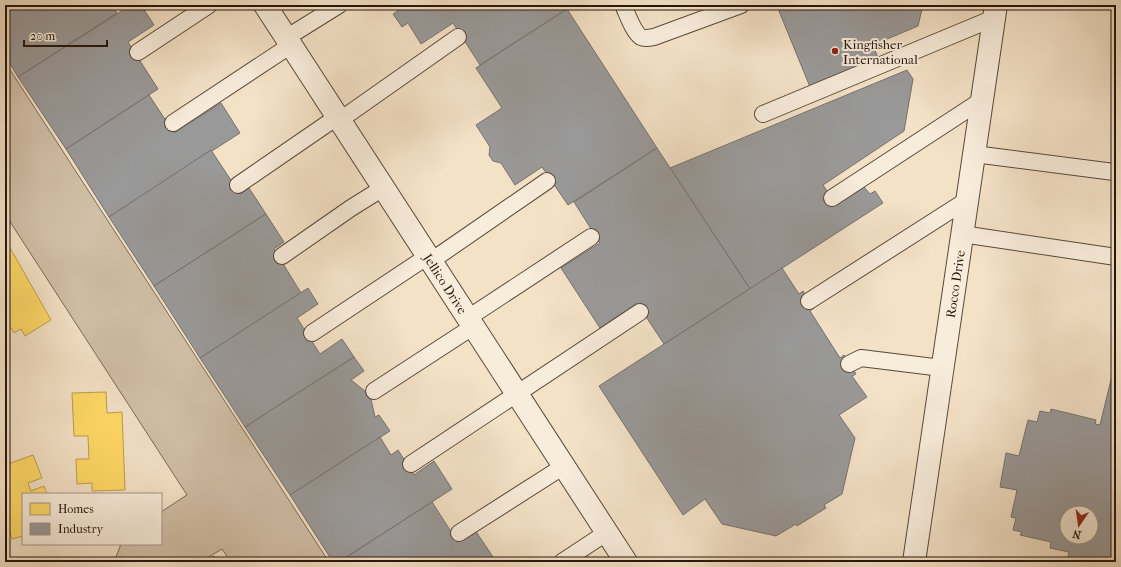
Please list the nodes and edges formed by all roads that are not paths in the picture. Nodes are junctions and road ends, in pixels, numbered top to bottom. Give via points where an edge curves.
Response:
1 (210, 5) edge
2 (265, 5) edge
3 (339, 5) edge
4 (623, 5) edge
5 (741, 5) edge
6 (995, 11) edge
7 (458, 37) dead end
8 (289, 42) junction
9 (138, 52) dead end
10 (982, 100) junction
11 (763, 114) dead end
12 (339, 118) junction
13 (173, 123) dead end
14 (974, 154) junction
15 (1114, 172) dead end
16 (547, 181) dead end
17 (238, 185) dead end
18 (383, 188) junction
19 (832, 198) dead end
20 (967, 200) junction
21 (962, 234) junction
22 (592, 237) dead end
23 (282, 256) dead end
24 (429, 258) junction
25 (1116, 258) edge
26 (809, 301) dead end
27 (640, 312) dead end
28 (471, 322) junction
29 (312, 333) dead end
30 (849, 364) dead end
31 (942, 368) junction
32 (374, 391) dead end
33 (518, 394) junction
34 (410, 464) dead end
35 (564, 466) junction
36 (459, 533) dead end
37 (606, 533) junction
38 (562, 562) edge
39 (626, 562) edge
40 (914, 562) edge

1 - 9 lane
2 - 8 street, Jellico Drive
3 - 8 lane
4 - 5 lane via 635,29 640,36 646,38
6 - 10 street, Rocco Drive
6 - 11 lane
7 - 12 lane
8 - 12 street, Jellico Drive
8 - 13 lane
10 - 14 street, Rocco Drive
10 - 19 lane
12 - 17 lane
12 - 18 street, Jellico Drive
14 - 15 lane
14 - 20 street, Rocco Drive
16 - 24 lane
18 - 23 lane
18 - 24 street, Jellico Drive
20 - 21 street, Rocco Drive
20 - 26 lane
21 - 25 lane
21 - 31 street, Rocco Drive
22 - 28 lane
24 - 28 street, Jellico Drive
24 - 29 lane
27 - 33 lane
28 - 32 lane
28 - 33 street, Jellico Drive
30 - 31 lane via 861,358
31 - 40 street, Rocco Drive
33 - 34 lane
33 - 35 street, Jellico Drive
35 - 36 lane
35 - 37 street, Jellico Drive
37 - 38 lane
37 - 39 street, Jellico Drive

